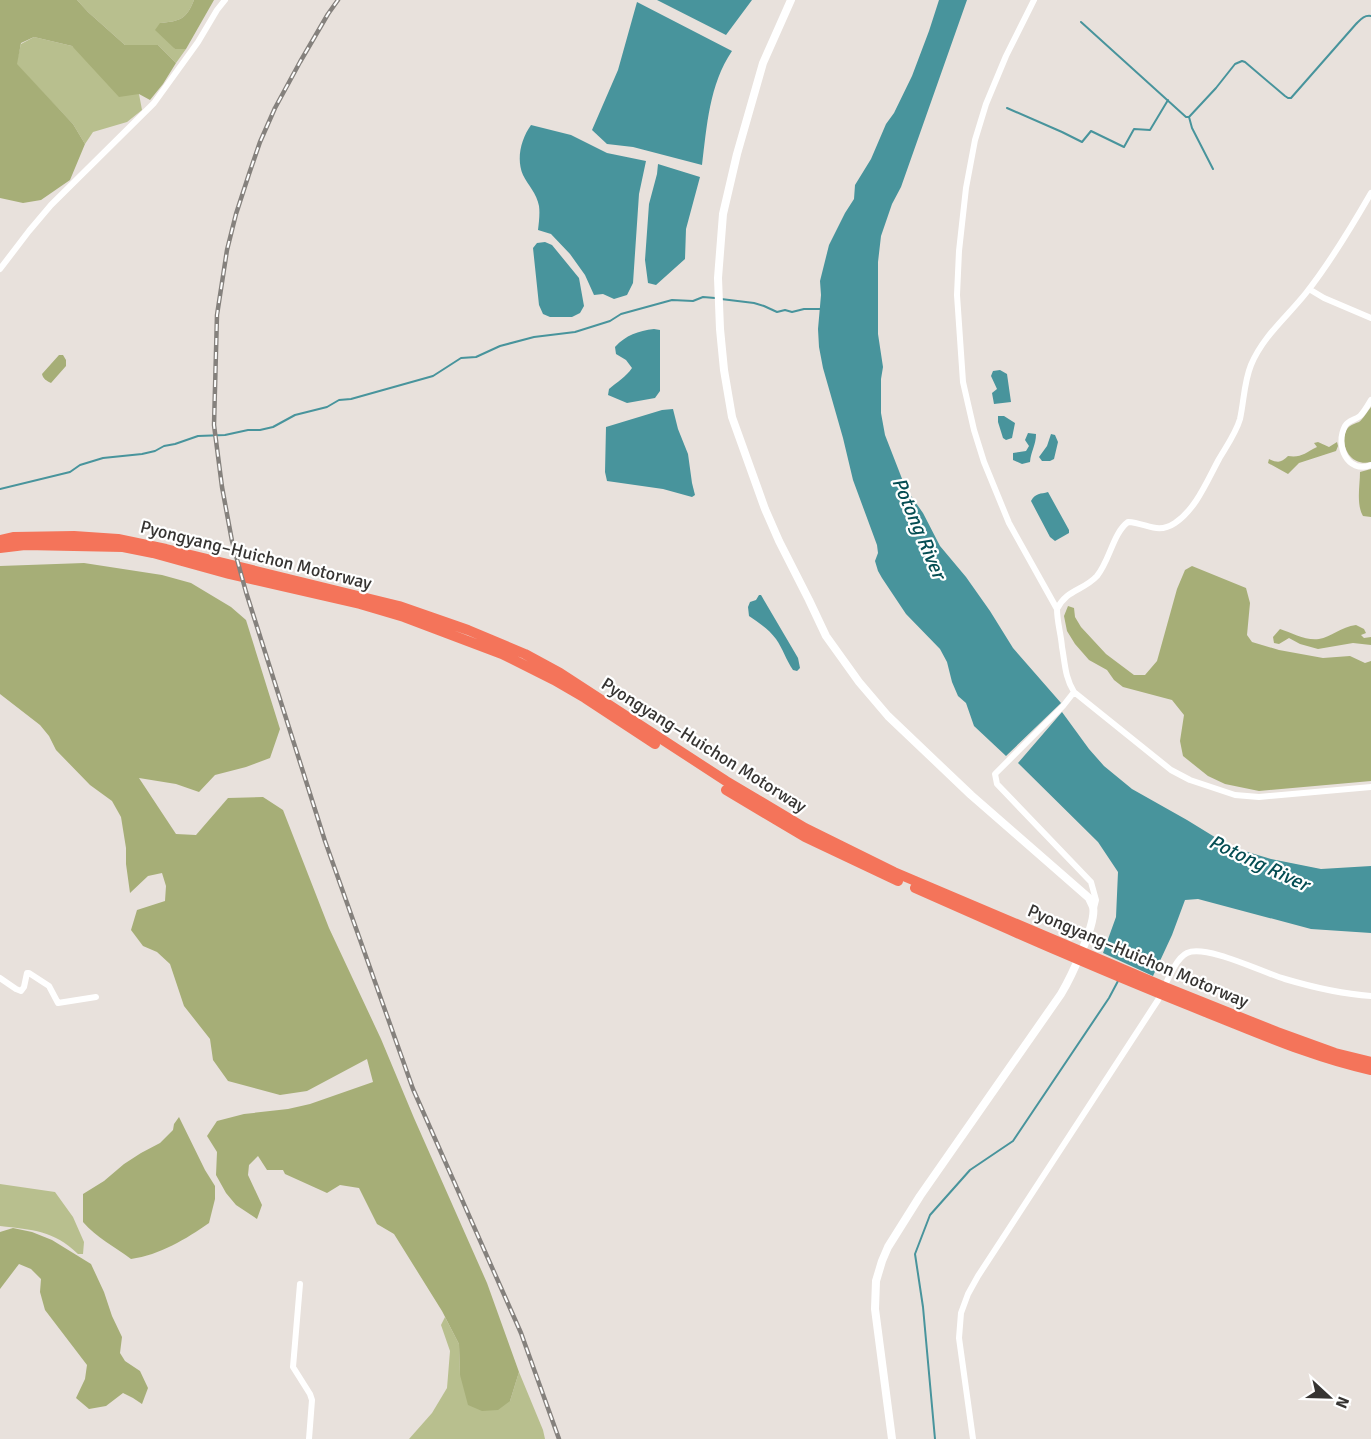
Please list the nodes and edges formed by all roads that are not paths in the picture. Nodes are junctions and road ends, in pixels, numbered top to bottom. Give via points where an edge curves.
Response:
1 (225, 0) edge
2 (791, 0) edge
3 (1034, 0) edge
4 (1371, 194) edge
5 (0, 268) edge
6 (1309, 289) junction
7 (1371, 318) edge
8 (1371, 400) edge
9 (1371, 465) edge
10 (0, 540) edge
11 (0, 549) edge
12 (228, 569) junction
13 (1057, 609) junction
14 (1074, 692) junction
15 (1371, 788) edge
16 (1094, 908) junction
17 (1083, 957) junction
18 (0, 978) edge
19 (1161, 990) junction
20 (1371, 996) edge
21 (96, 997) dead end
22 (1371, 1062) edge
23 (1371, 1070) edge
24 (300, 1284) dead end
25 (309, 1439) edge
26 (892, 1439) edge
27 (973, 1439) edge

1 - 5 street via 154,103 51,205
2 - 16 main road via 763,63 723,214 718,278 720,329 732,417 779,541 826,636 859,682 888,716 1089,898
3 - 13 street via 1006,56 975,140 966,188 957,295 963,382 984,462 1009,523
4 - 6 street
6 - 7 street
6 - 13 street via 1261,346 1246,380 1239,422 1188,512 1162,530 1137,522 1122,526 1097,575 1070,593
8 - 9 street via 1361,416 1345,425 1342,435 1344,456 1349,462
10 - 12 highway, Pyongyang–Huichon Motorway via 118,538
11 - 12 highway, Pyongyang–Huichon Motorway via 25,545 123,547
12 - 17 highway, Pyongyang–Huichon Motorway via 404,616 501,654 585,698 805,837 883,874
13 - 14 street via 1066,674
14 - 15 street via 1171,770 1235,795 1259,797
14 - 16 street via 995,774 997,784 1090,882 1096,900
16 - 17 main road
17 - 19 highway, Pyongyang–Huichon Motorway
17 - 26 main road via 920,1196 882,1261 876,1281 875,1309
18 - 21 street via 21,991 29,973 49,986 58,1003
19 - 20 street via 1182,957 1195,951 1212,953 1283,979
19 - 22 highway, Pyongyang–Huichon Motorway via 1335,1053
19 - 23 highway, Pyongyang–Huichon Motorway via 1285,1044
19 - 27 street via 968,1294 959,1338
24 - 25 street via 293,1367 312,1400

